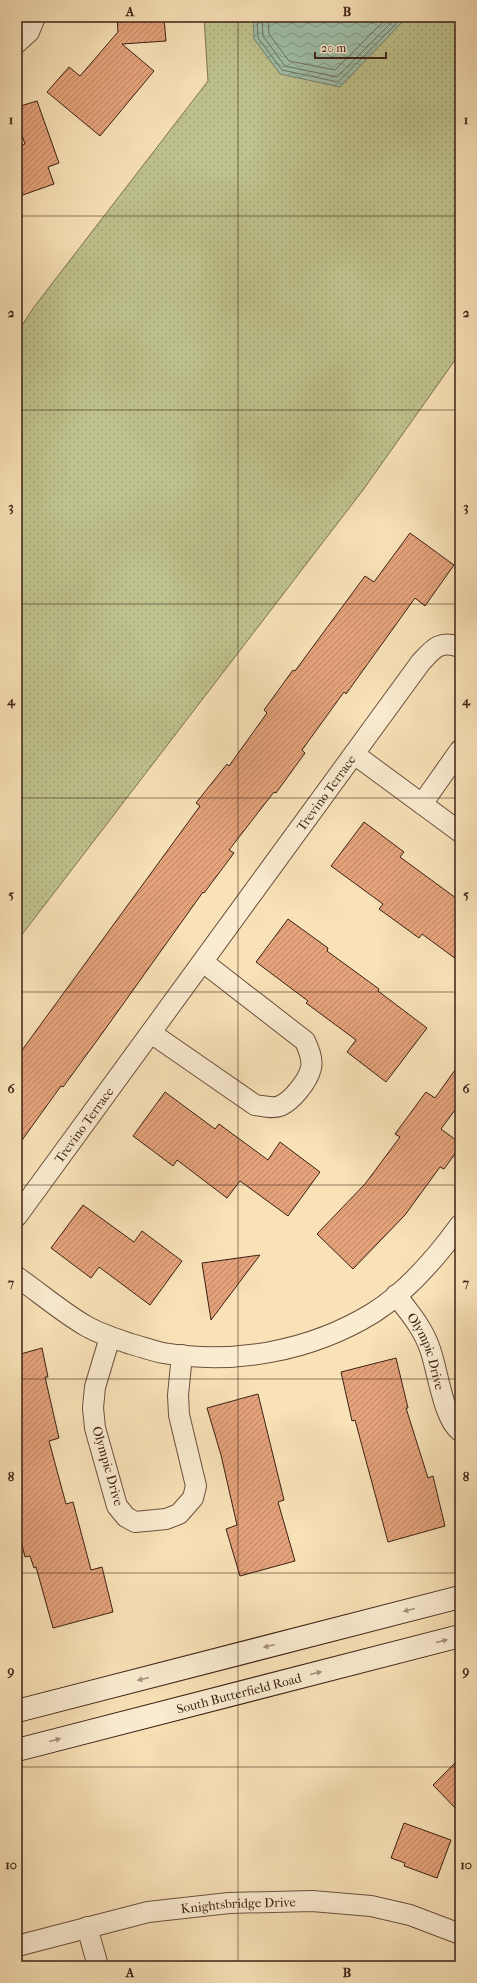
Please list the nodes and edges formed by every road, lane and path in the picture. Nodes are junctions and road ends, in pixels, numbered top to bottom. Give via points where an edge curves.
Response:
1 (35, 17) edge
2 (17, 43) edge
3 (460, 647) edge
4 (460, 750) edge
5 (354, 754) junction
6 (422, 804) junction
7 (460, 832) edge
8 (203, 962) junction
9 (151, 1033) junction
10 (17, 1216) edge
11 (457, 1238) edge
12 (17, 1277) edge
13 (396, 1296) junction
14 (110, 1337) junction
15 (182, 1355) junction
16 (460, 1431) edge
17 (460, 1597) edge
18 (460, 1636) edge
19 (17, 1711) edge
20 (17, 1750) edge
21 (87, 1927) junction
22 (460, 1934) edge
23 (17, 1946) edge
24 (98, 1966) edge

1 - 2 street via 29,32
3 - 5 street, Trevino Terrace via 448,644 436,646 421,662
4 - 6 street
5 - 6 street
5 - 8 street, Trevino Terrace
6 - 7 street
8 - 9 street, Trevino Terrace
8 - 9 street via 305,1041 310,1052 311,1067 294,1096 280,1106 272,1108 255,1105
9 - 10 street, Trevino Terrace
11 - 13 street
12 - 14 street via 86,1326
13 - 15 street via 373,1313 322,1338 297,1346 223,1358
13 - 16 street, Olympic Drive via 421,1328 430,1349 453,1426
14 - 15 street via 162,1353
14 - 15 street, Olympic Drive via 95,1387 95,1428 116,1506 135,1522 166,1519 179,1514 193,1498 196,1486 179,1415
17 -> 19 main road
20 -> 18 main road, South Butterfield Road
21 - 22 street, Knightsbridge Drive via 148,1912 229,1902 312,1901 371,1906 410,1915
21 - 23 street, Knightsbridge Drive
21 - 24 street

